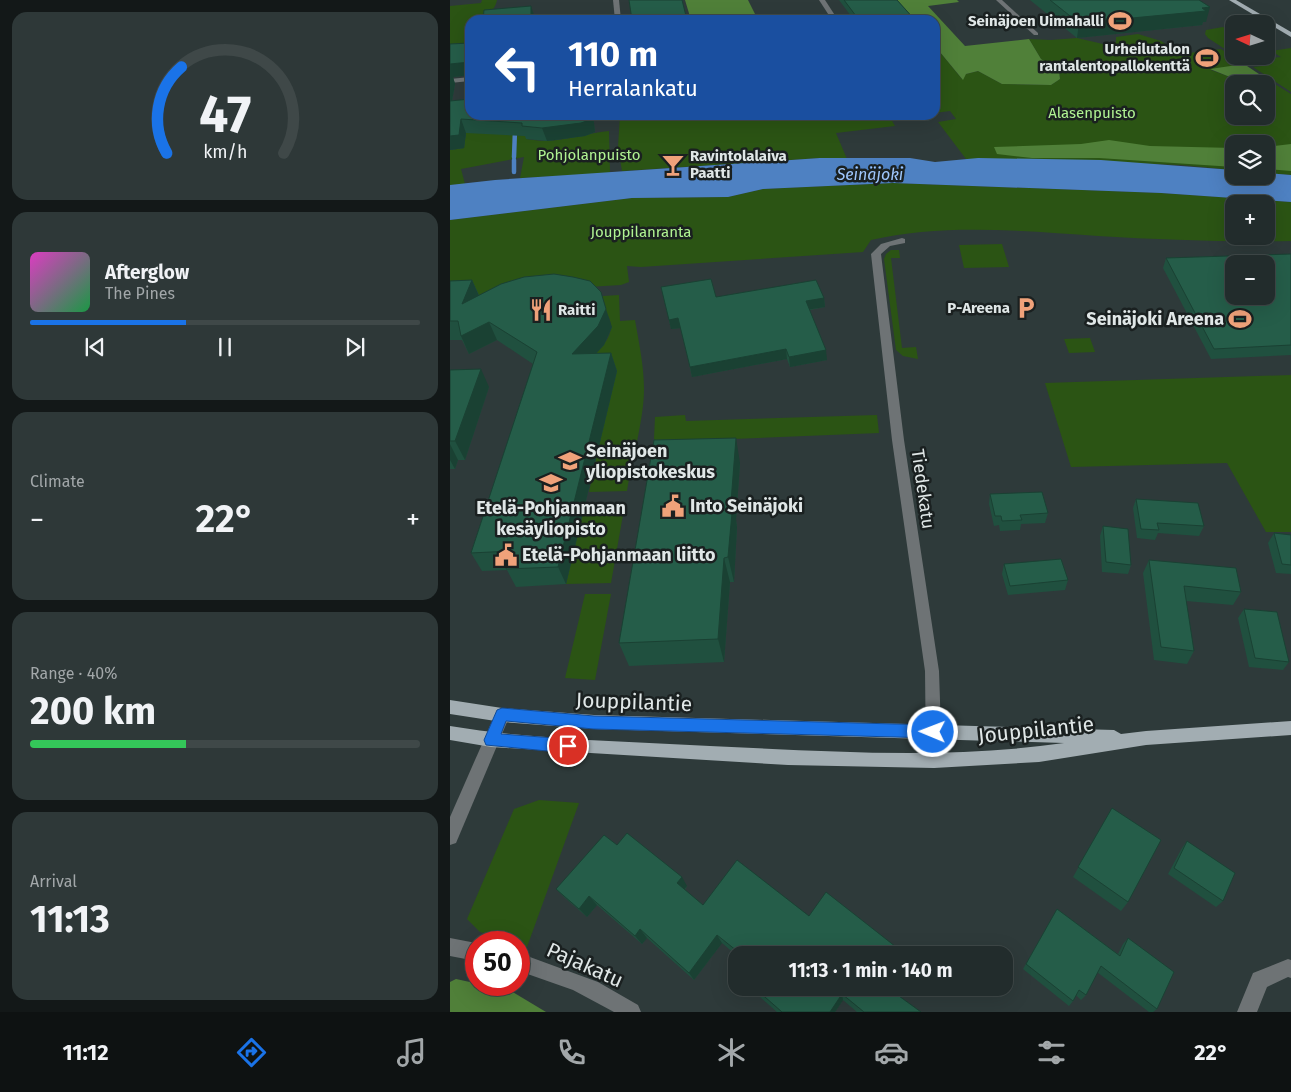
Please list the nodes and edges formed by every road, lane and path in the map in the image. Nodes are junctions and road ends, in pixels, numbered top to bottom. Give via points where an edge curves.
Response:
1 (616, 0) edge
2 (822, 0) edge
3 (999, 0) edge
4 (1232, 0) edge
5 (618, 15) edge
6 (832, 15) edge
7 (1036, 34) dead end
8 (1291, 35) edge
9 (465, 80) edge
10 (450, 81) edge
11 (902, 241) dead end
12 (450, 708) edge
13 (502, 715) junction
14 (1291, 728) edge
15 (933, 732) junction
16 (450, 733) edge
17 (1146, 738) junction
18 (492, 740) junction
19 (934, 760) junction
20 (450, 837) edge
21 (450, 947) edge
22 (465, 950) edge
23 (530, 965) edge
24 (1291, 969) edge
25 (631, 1012) edge
26 (1247, 1012) edge

1 - 5 street
2 - 6 street
3 - 7 street
4 - 8 main road
9 - 10 street
11 - 15 street, Tiedekatu via 887,243 876,254 898,440 932,671
12 - 13 main road, Jouppilantie
13 - 15 main road, Jouppilantie via 594,722
13 - 18 street
14 - 17 main road, Jouppilantie
15 - 17 main road, Jouppilantie
15 - 19 street, Tiedekatu
16 - 18 main road, Jouppilantie
17 - 19 main road, Jouppilantie via 1039,754
18 - 19 main road, Jouppilantie via 778,756
18 - 20 street
21 - 22 street
23 - 25 street, Pajakatu via 561,975 612,998
24 - 26 street via 1260,980

